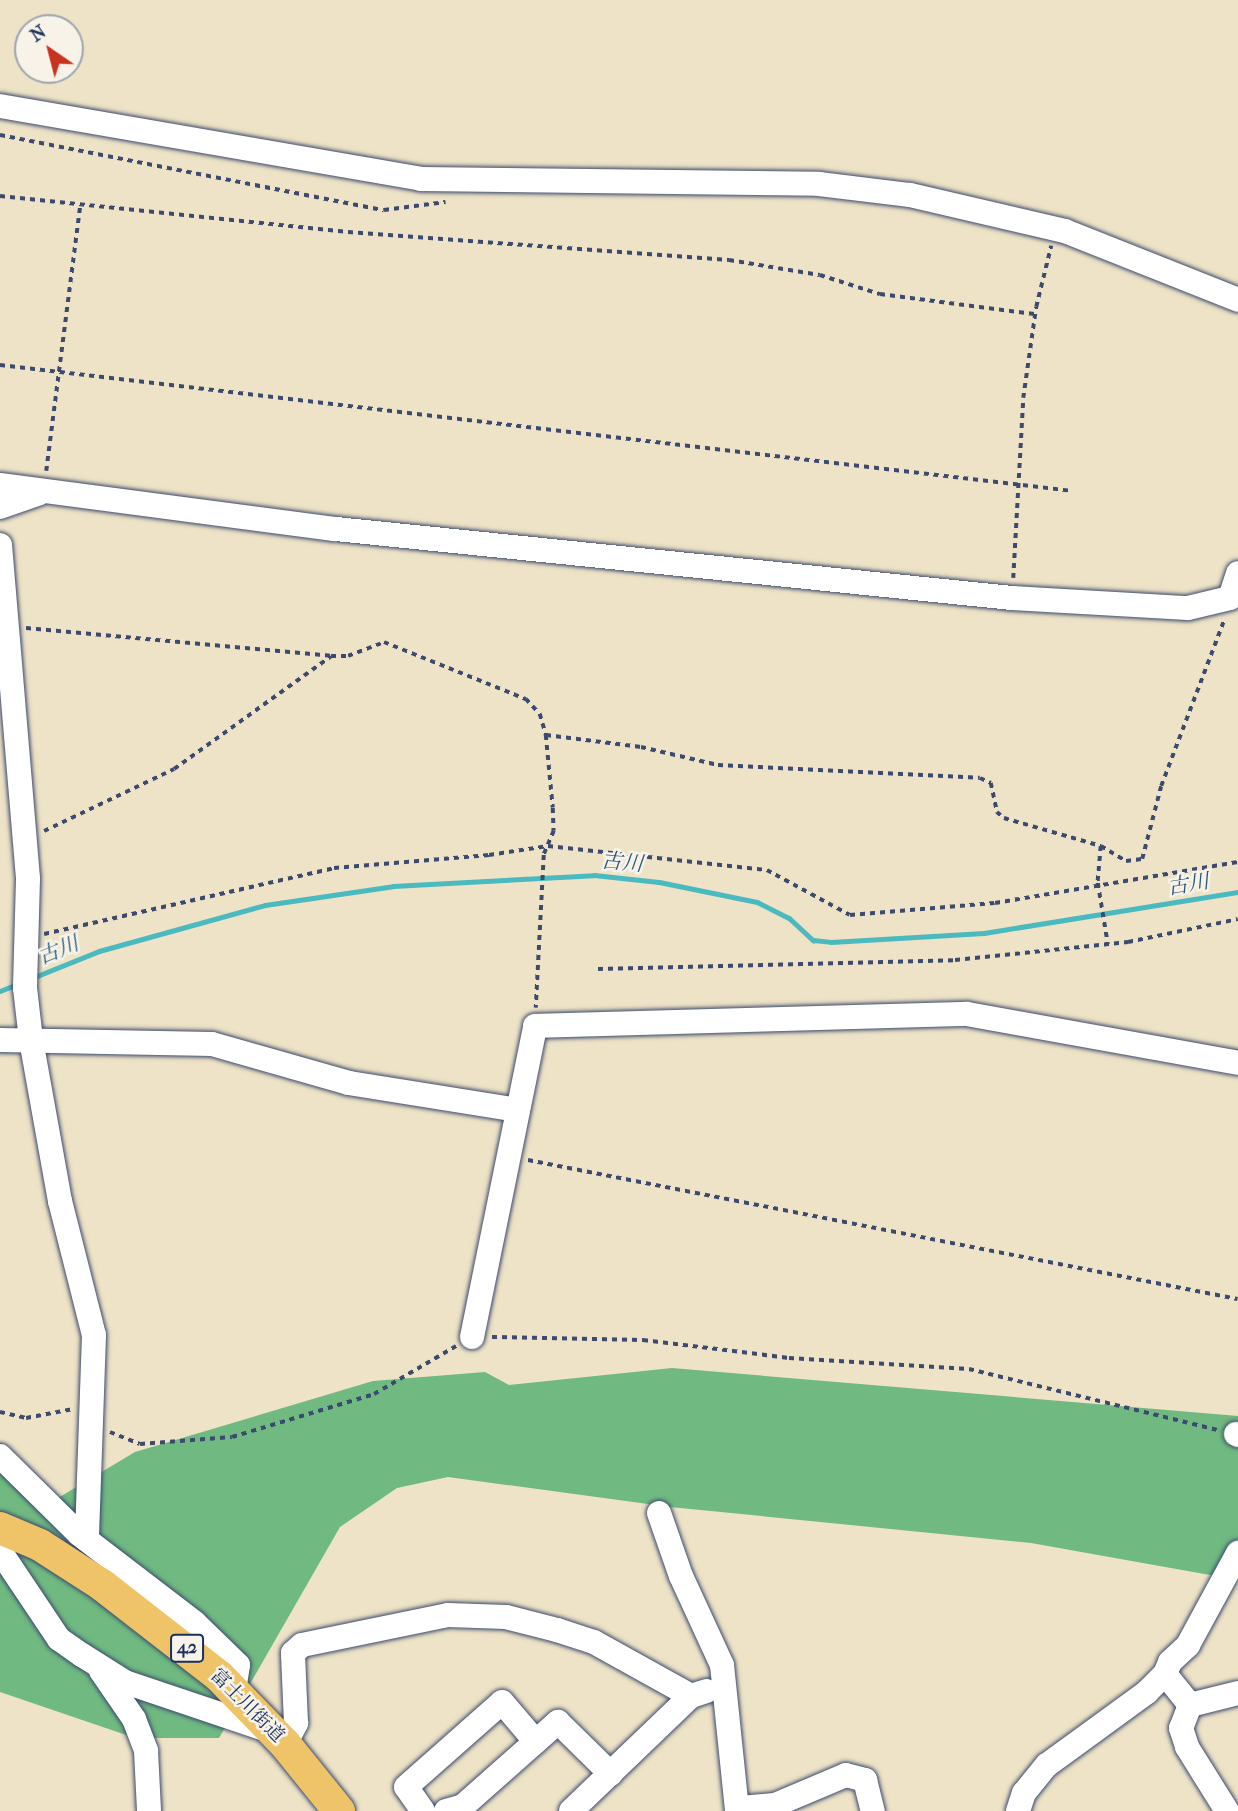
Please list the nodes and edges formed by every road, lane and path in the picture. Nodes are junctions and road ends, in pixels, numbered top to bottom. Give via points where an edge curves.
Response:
1 (0, 106) edge
2 (0, 135) edge
3 (0, 196) edge
4 (450, 201) dead end
5 (80, 206) junction
6 (1065, 231) junction
7 (1238, 300) edge
8 (1035, 314) junction
9 (0, 365) edge
10 (60, 372) junction
11 (0, 485) edge
12 (1020, 489) junction
13 (44, 491) junction
14 (1072, 491) dead end
15 (0, 507) edge
16 (0, 545) edge
17 (1238, 573) edge
18 (1012, 598) junction
19 (1230, 598) junction
20 (7, 626) junction
21 (331, 656) junction
22 (546, 736) junction
23 (16, 829) edge
24 (548, 846) junction
25 (1101, 846) junction
26 (1238, 862) edge
27 (1099, 889) junction
28 (1238, 919) edge
29 (26, 941) junction
30 (1108, 944) junction
31 (598, 969) dead end
32 (535, 1026) junction
33 (0, 1040) edge
34 (31, 1040) junction
35 (1238, 1063) edge
36 (518, 1110) junction
37 (508, 1156) junction
38 (1238, 1298) edge
39 (472, 1337) junction
40 (91, 1410) junction
41 (0, 1412) edge
42 (1237, 1435) edge
43 (0, 1456) edge
44 (659, 1513) dead end
45 (0, 1528) edge
46 (88, 1540) junction
47 (0, 1551) edge
48 (1238, 1553) edge
49 (97, 1664) junction
50 (1165, 1674) junction
51 (726, 1685) junction
52 (234, 1690) junction
53 (1238, 1693) edge
54 (691, 1696) junction
55 (1190, 1705) junction
56 (279, 1738) junction
57 (536, 1741) junction
58 (611, 1774) junction
59 (738, 1810) edge
60 (149, 1811) edge
61 (339, 1811) edge
62 (423, 1811) edge
63 (446, 1811) edge
64 (571, 1811) edge
65 (873, 1811) edge
66 (1018, 1811) edge
67 (1227, 1811) edge

1 - 6 street via 421,179 819,184 910,195
2 - 4 path via 384,210
3 - 5 path
5 - 8 path via 729,260 820,275 880,295
5 - 10 path
6 - 7 street
6 - 8 path via 1052,242
8 - 12 path via 1023,398
9 - 10 path
10 - 12 path
10 - 13 path
11 - 13 street
12 - 14 path
12 - 18 path
13 - 15 street
13 - 18 street via 363,532
16 - 20 street
17 - 19 street
18 - 19 street via 1188,608
19 - 25 path via 1161,786 1142,859 1126,861
20 - 21 path
20 - 23 street
21 - 22 path via 348,656 384,642 526,699 540,714
21 - 23 path via 174,769
22 - 24 path via 554,831
22 - 25 path via 640,747 718,765 980,778 991,783 997,812 1004,818
23 - 29 street
24 - 27 path via 767,870 850,915
24 - 29 path via 334,867
24 - 32 path
25 - 27 path
26 - 27 path
27 - 30 path
28 - 30 path
29 - 34 street
30 - 31 path via 885,964
32 - 35 street via 967,1014
32 - 36 street
33 - 34 street
34 - 36 street via 212,1044 349,1083
34 - 40 street via 60,1201 92,1319
36 - 37 street
37 - 38 path
37 - 39 street
39 - 40 path via 374,1394 232,1437 140,1444 107,1431
39 - 42 path via 643,1340 789,1358 969,1369
40 - 41 path via 26,1418
40 - 46 street
43 - 46 street
44 - 51 street via 681,1576 723,1665
45 - 52 main road, 富士川街道 / 42 via 40,1545 102,1585
46 - 52 street via 195,1623 237,1665
47 - 49 street via 59,1639
48 - 50 street via 1188,1645 1170,1662
49 - 56 street via 125,1682
49 - 60 street via 134,1719 146,1751
50 - 55 street
50 - 66 street via 1047,1765 1024,1793
51 - 54 street
51 - 59 street
52 - 56 main road, 富士川街道 / 42
53 - 55 street
54 - 56 street via 594,1643 557,1630 506,1617 447,1615 303,1645 293,1653 296,1723
54 - 58 street
55 - 67 street via 1181,1728 1187,1746
56 - 61 main road, 富士川街道 / 42
57 - 58 street via 558,1722
57 - 62 street via 502,1702 406,1787
57 - 63 street via 463,1806
58 - 64 street
59 - 65 street via 775,1805 846,1775 865,1780

